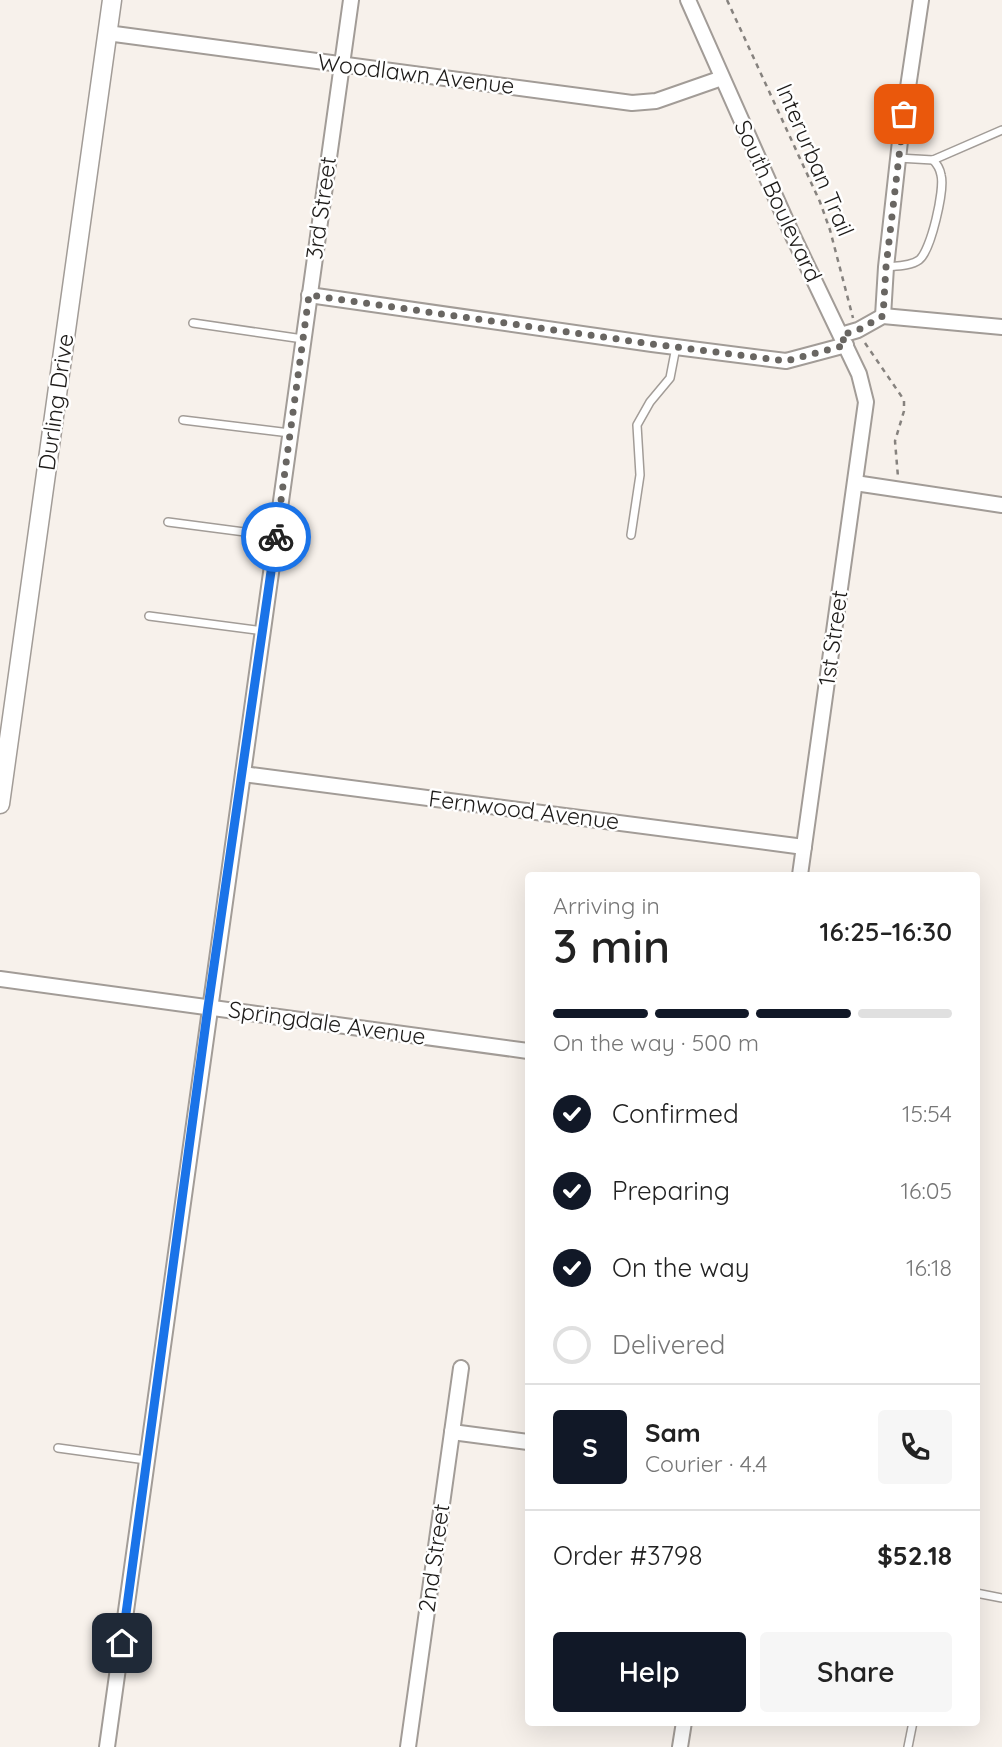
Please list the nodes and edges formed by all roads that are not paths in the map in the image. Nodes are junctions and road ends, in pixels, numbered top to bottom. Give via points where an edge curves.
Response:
1 (112, 0) edge
2 (351, 0) edge
3 (688, 0) edge
4 (921, 0) edge
5 (107, 33) junction
6 (342, 64) junction
7 (722, 78) junction
8 (1002, 130) edge
9 (898, 158) junction
10 (933, 160) junction
11 (886, 267) junction
12 (309, 295) junction
13 (883, 316) junction
14 (193, 323) dead end
15 (1002, 327) edge
16 (303, 339) junction
17 (843, 340) junction
18 (676, 348) junction
19 (866, 402) joint
20 (183, 420) dead end
21 (290, 433) junction
22 (855, 483) junction
23 (1002, 505) edge
24 (168, 522) dead end
25 (631, 535) dead end
26 (276, 536) junction
27 (149, 616) dead end
28 (263, 631) junction
29 (243, 774) junction
30 (0, 804) edge
31 (804, 846) junction
32 (800, 872) edge
33 (0, 979) edge
34 (208, 1007) junction
35 (525, 1051) edge
36 (461, 1368) dead end
37 (452, 1432) junction
38 (525, 1442) edge
39 (58, 1448) dead end
40 (146, 1460) junction
41 (980, 1594) edge
42 (1002, 1598) edge
43 (683, 1726) edge
44 (912, 1726) edge
45 (107, 1747) edge
46 (408, 1747) edge
47 (680, 1747) edge
48 (908, 1747) edge

1 - 5 street, Durling Drive
2 - 6 street, 3rd Street
3 - 7 street, South Boulevard
4 - 9 street
5 - 6 street, Woodlawn Avenue
5 - 30 street, Durling Drive
6 - 7 street, Woodlawn Avenue via 632,103 656,101
6 - 12 street, 3rd Street
7 - 17 street, South Boulevard
8 - 10 lane
9 - 10 lane
9 - 11 street
10 - 11 lane via 942,186 926,251 920,260
11 - 13 street
12 - 16 street, 3rd Street
12 - 18 street
13 - 15 street
13 - 17 street
14 - 16 lane
16 - 21 street, 3rd Street
17 - 18 street via 786,361
17 - 19 street, South Boulevard
18 - 25 lane via 670,378 637,425 640,475
19 - 22 street, 1st Street
20 - 21 lane
21 - 26 street, 3rd Street
22 - 23 street
22 - 31 street, 1st Street
24 - 26 lane
26 - 28 street, 3rd Street
27 - 28 lane
28 - 29 street, 3rd Street
29 - 31 street, Fernwood Avenue
29 - 34 street, 3rd Street
31 - 32 street, 1st Street
33 - 34 street, Springdale Avenue
34 - 35 street, Springdale Avenue
34 - 40 street, 3rd Street
36 - 37 street, 2nd Street
37 - 38 street
37 - 46 street, 2nd Street
39 - 40 lane
40 - 45 street, 3rd Street
41 - 42 lane
43 - 47 street
44 - 48 lane

